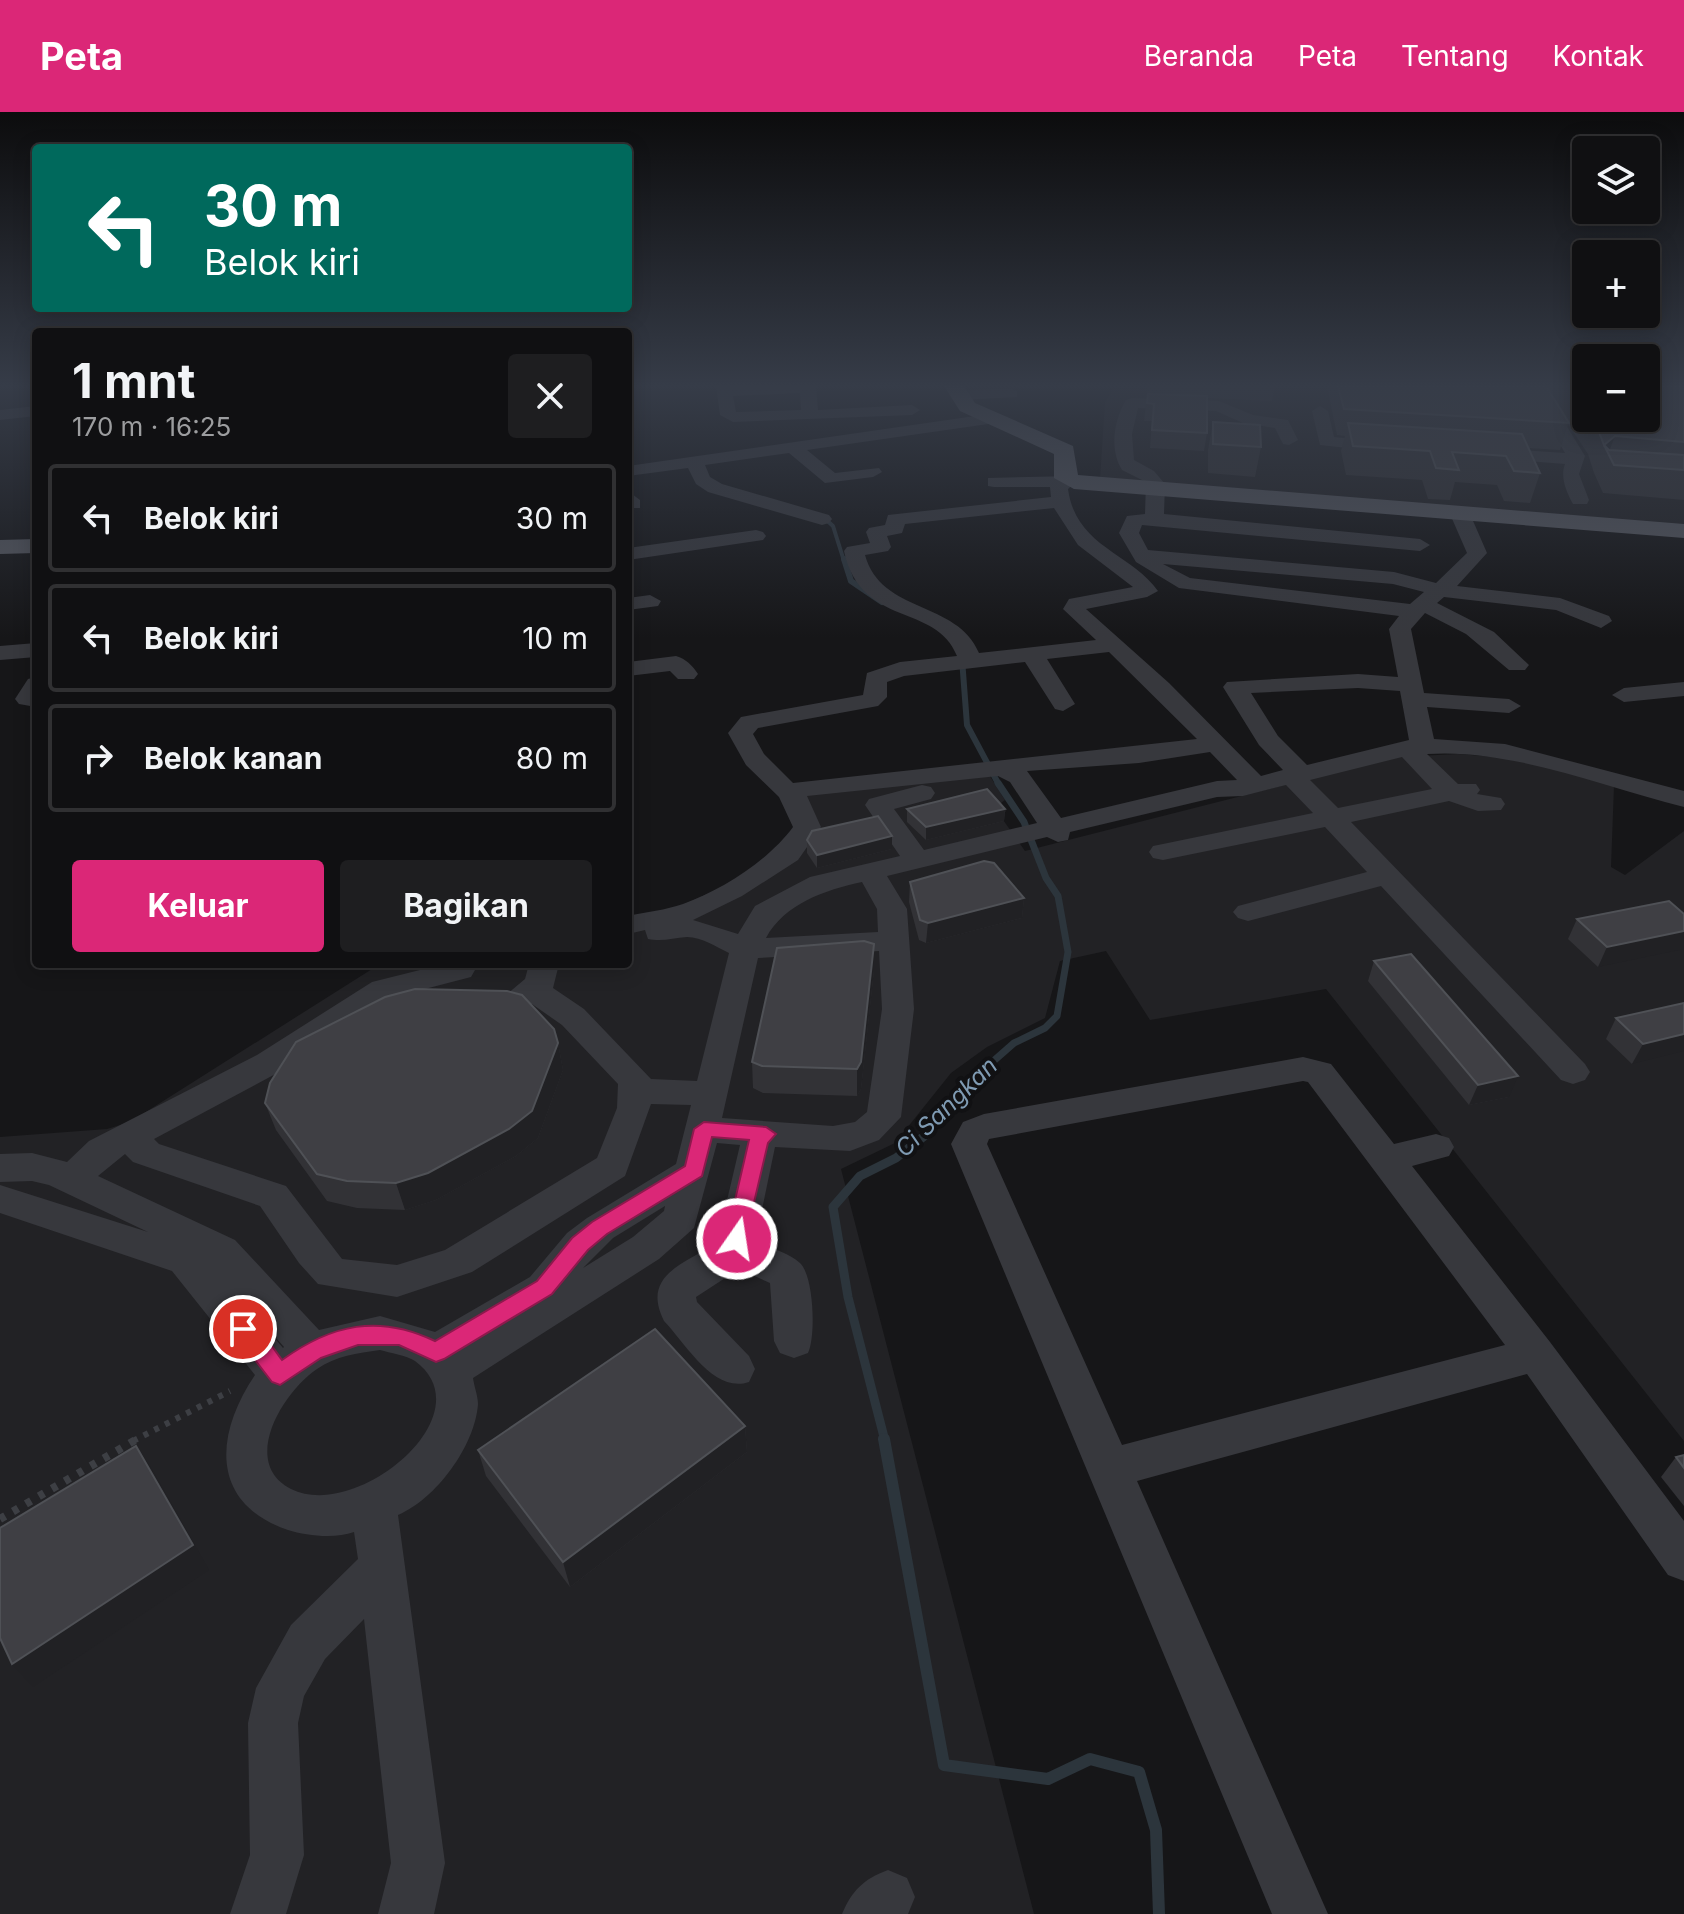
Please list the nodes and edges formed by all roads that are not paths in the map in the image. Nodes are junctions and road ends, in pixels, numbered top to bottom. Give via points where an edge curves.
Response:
1 (698, 470) edge
2 (820, 470) edge
3 (1064, 470) edge
4 (1140, 470) edge
5 (1571, 470) edge
6 (873, 472) dead end
7 (994, 482) dead end
8 (1064, 488) junction
9 (1158, 491) junction
10 (1580, 500) dead end
11 (1317, 503) junction
12 (1460, 514) junction
13 (822, 519) dead end
14 (1154, 519) junction
15 (697, 528) dead end
16 (1684, 531) edge
17 (1317, 535) junction
18 (756, 536) dead end
19 (632, 537) edge
20 (1129, 537) junction
21 (1420, 545) dead end
22 (32, 546) edge
23 (0, 547) edge
24 (632, 553) edge
25 (1143, 556) junction
26 (1274, 558) junction
27 (1443, 591) junction
28 (1278, 594) junction
29 (1420, 608) junction
30 (1601, 621) dead end
31 (1115, 645) junction
32 (32, 650) edge
33 (0, 653) edge
34 (1032, 654) junction
35 (965, 662) junction
36 (1517, 665) dead end
37 (632, 668) edge
38 (686, 674) dead end
39 (1684, 689) edge
40 (1413, 692) junction
41 (1624, 695) dead end
42 (1063, 704) dead end
43 (1509, 706) dead end
44 (1216, 744) junction
45 (1421, 746) junction
46 (995, 768) junction
47 (1297, 775) junction
48 (1250, 786) junction
49 (936, 789) dead end
50 (792, 794) junction
51 (1460, 794) junction
52 (1684, 799) edge
53 (1492, 804) dead end
54 (1328, 818) junction
55 (1035, 835) junction
56 (1163, 852) dead end
57 (916, 859) junction
58 (871, 875) junction
59 (1387, 876) junction
60 (1248, 912) dead end
61 (632, 924) edge
62 (632, 935) edge
63 (894, 941) junction
64 (745, 949) junction
65 (539, 977) edge
66 (470, 984) edge
67 (1573, 1072) dead end
68 (637, 1091) junction
69 (712, 1094) junction
70 (704, 1129) junction
71 (766, 1134) junction
72 (129, 1136) junction
73 (1436, 1147) dead end
74 (1388, 1159) junction
75 (0, 1168) edge
76 (72, 1179) junction
77 (0, 1199) edge
78 (734, 1252) junction
79 (794, 1341) dead end
80 (1536, 1354) junction
81 (443, 1361) junction
82 (289, 1369) junction
83 (734, 1369) dead end
84 (1110, 1468) junction
85 (374, 1506) junction
86 (1684, 1559) edge
87 (381, 1568) junction
88 (258, 1914) edge
89 (406, 1914) edge
90 (1300, 1914) edge

1 - 13 street via 715,488
2 - 6 street via 831,479
3 - 8 main road
4 - 9 street via 1154,477
5 - 10 street
7 - 8 street
8 - 9 main road
8 - 31 street via 1064,513 1091,545 1147,588 1144,593 1074,606
8 - 35 street via 895,519 895,529 876,532 881,547 854,551 860,574 872,590 956,634 967,646
9 - 11 main road
9 - 14 street
11 - 12 main road
11 - 17 street
12 - 16 main road
12 - 27 street via 1477,553
14 - 17 street
14 - 20 street via 1134,520
15 - 19 street
17 - 21 street
17 - 26 street via 1320,554
18 - 24 street
20 - 25 street
20 - 26 street
22 - 23 main road
25 - 26 street
25 - 28 street via 1186,584
26 - 27 street via 1333,573 1399,578
26 - 28 street
27 - 29 street
27 - 30 street via 1560,604
28 - 29 street
29 - 36 street via 1458,619 1501,647
29 - 40 street via 1400,629
31 - 34 street
31 - 44 street
32 - 33 street
34 - 35 street
34 - 42 street
35 - 50 street via 883,673 875,678 875,697 870,701 760,718 743,728 744,744 756,761
37 - 38 street via 676,663
39 - 41 street
40 - 43 street
40 - 45 street
40 - 47 street via 1358,681 1235,687
44 - 46 street
44 - 48 street
45 - 47 street
45 - 51 street
45 - 52 street via 1505,752
46 - 50 street via 799,789
46 - 55 street via 1019,777
47 - 48 street
47 - 54 street
48 - 55 street
49 - 57 street via 878,805
50 - 61 street via 807,827 788,854 692,911
51 - 53 street
51 - 54 street
54 - 56 street
54 - 59 street
55 - 57 street
55 - 58 street
57 - 58 street
58 - 63 street via 892,909
58 - 64 street via 765,912
59 - 60 street
59 - 67 street
62 - 64 street via 688,928
63 - 64 street
63 - 71 street via 898,1009 884,1117 859,1137 839,1141
64 - 69 street
65 - 66 street via 510,1001
65 - 68 street via 635,1081
66 - 72 street via 383,989 269,1063
68 - 69 street
68 - 72 street via 612,1166 458,1261 397,1281 332,1273 273,1196 146,1153
69 - 70 street
70 - 71 street
70 - 81 street via 694,1170 600,1228 544,1288
71 - 78 street via 759,1140
72 - 76 street via 102,1150
73 - 74 street
74 - 80 street
74 - 84 street via 1325,1076 1313,1069 975,1131 969,1144
75 - 76 street via 32,1167
76 - 82 street via 222,1251
77 - 82 street via 186,1260
78 - 79 street via 772,1264 789,1276
78 - 83 street via 675,1290 678,1309
80 - 84 street
80 - 86 street
81 - 82 street via 402,1335 380,1333 336,1341
81 - 85 street via 458,1401 447,1442 417,1479
82 - 85 street via 259,1400 247,1432 246,1463 253,1482 265,1496 302,1514 325,1516
84 - 90 street
85 - 87 street
87 - 88 street via 308,1642 281,1688 273,1723 277,1855
87 - 89 street via 418,1863

